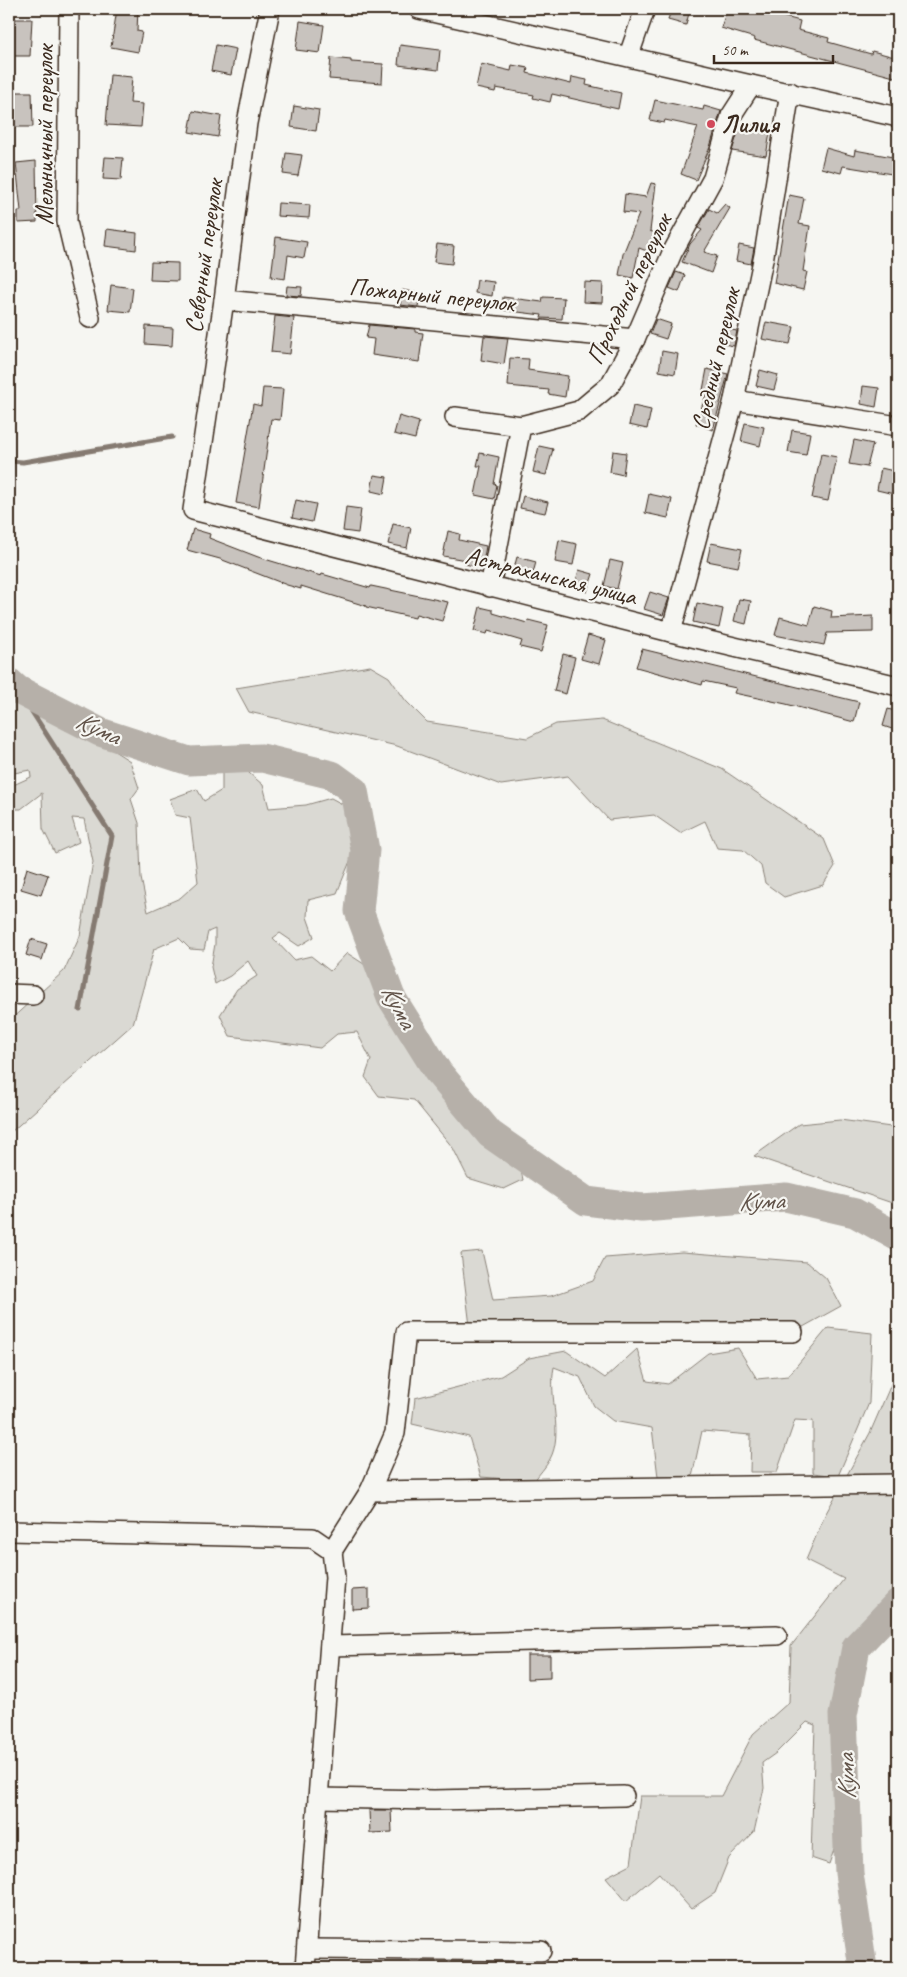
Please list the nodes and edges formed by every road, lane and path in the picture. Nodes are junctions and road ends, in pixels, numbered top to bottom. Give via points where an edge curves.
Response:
1 (69, 9) edge
2 (270, 9) edge
3 (419, 9) edge
4 (645, 9) edge
5 (629, 56) junction
6 (751, 85) junction
7 (790, 92) junction
8 (898, 116) edge
9 (224, 300) junction
10 (90, 318) dead end
11 (635, 340) junction
12 (734, 400) junction
13 (455, 417) dead end
14 (521, 426) junction
15 (898, 426) edge
16 (193, 510) joint
17 (490, 587) junction
18 (671, 632) junction
19 (898, 686) edge
20 (9, 994) edge
21 (34, 995) dead end
22 (793, 1332) dead end
23 (898, 1484) edge
24 (370, 1491) junction
25 (9, 1531) edge
26 (332, 1552) junction
27 (777, 1635) dead end
28 (330, 1646) junction
29 (624, 1796) dead end
30 (318, 1798) junction
31 (307, 1949) junction
32 (542, 1951) dead end
33 (305, 1968) edge

1 - 10 street, Мельничный переулок via 67,222
2 - 9 street, Северный переулок via 246,123
3 - 5 street
4 - 5 street
5 - 6 street
6 - 7 street
6 - 11 street, Проходной переулок via 731,116 713,178 672,253
7 - 8 street
7 - 12 street, Средний переулок via 764,255
9 - 11 street, Пожарный переулок
9 - 16 street, Северный переулок
11 - 14 street, Проходной переулок via 610,385 579,411
12 - 15 street
12 - 18 street, Средний переулок
13 - 14 street
14 - 17 street
16 - 17 street, Астраханская улица
17 - 18 street, Астраханская улица
18 - 19 street, Астраханская улица
20 - 21 street
22 - 24 street via 406,1332 395,1433
23 - 24 street
24 - 26 street
25 - 26 street via 313,1538
26 - 28 street via 335,1577
27 - 28 street
28 - 30 street
29 - 30 street via 434,1800
30 - 31 street
31 - 32 street
31 - 33 street

